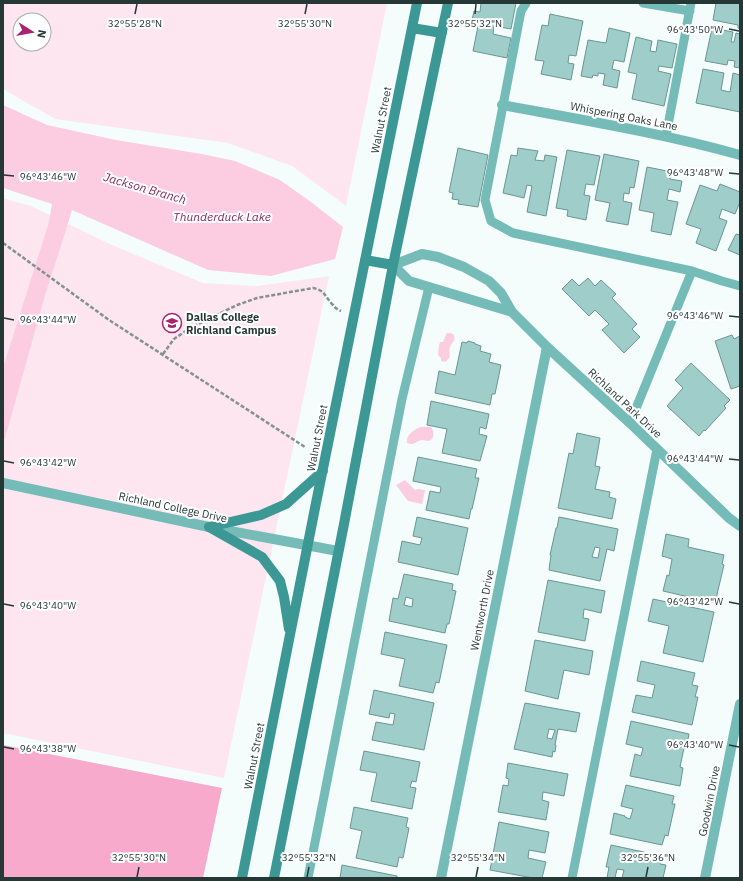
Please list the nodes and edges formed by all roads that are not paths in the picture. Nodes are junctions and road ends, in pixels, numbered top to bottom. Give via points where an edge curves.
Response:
1 (417, 3) edge
2 (448, 3) edge
3 (526, 3) edge
4 (643, 3) edge
5 (690, 7) edge
6 (412, 28) junction
7 (442, 33) junction
8 (502, 105) junction
9 (666, 136) junction
10 (740, 155) edge
11 (365, 260) junction
12 (392, 265) junction
13 (692, 271) junction
14 (740, 286) edge
15 (429, 287) junction
16 (512, 312) junction
17 (547, 347) junction
18 (630, 423) junction
19 (657, 449) junction
20 (323, 471) junction
21 (3, 483) edge
22 (740, 526) edge
23 (209, 527) junction
24 (308, 545) junction
25 (338, 551) junction
26 (290, 636) junction
27 (740, 704) edge
28 (242, 878) edge
29 (274, 878) edge
30 (308, 878) edge
31 (441, 878) edge
32 (572, 878) edge
33 (705, 878) edge

1 - 6 main road, Walnut Street
2 - 7 main road
3 - 8 lane via 521,11
4 - 5 lane
5 - 9 lane
6 - 7 main road
6 - 11 main road, Walnut Street
7 - 12 main road
8 - 9 street, Whispering Oaks Lane
8 - 13 lane via 485,200 491,221 513,233
9 - 10 street, Whispering Oaks Lane
11 - 12 main road
11 - 20 main road, Walnut Street
12 - 15 street, Richland Park Drive via 409,281
12 - 16 street, Richland Park Drive via 422,254 464,267 489,281 501,293
12 - 25 main road
13 - 14 lane
13 - 18 lane
15 - 16 street, Richland Park Drive
15 - 30 lane via 402,399
16 - 17 street, Richland Park Drive
17 - 18 street, Richland Park Drive
17 - 31 street, Wentworth Drive
18 - 19 street, Richland Park Drive
19 - 22 street, Richland Park Drive
19 - 32 lane
20 - 23 main road via 286,504 261,515
20 - 24 main road, Walnut Street
21 - 23 street, Richland College Drive
23 - 24 street, Richland College Drive
23 - 26 main road via 262,557 280,581
24 - 25 street, Richland College Drive
24 - 26 main road, Walnut Street
25 - 29 main road
26 - 28 main road, Walnut Street
27 - 33 street, Goodwin Drive

